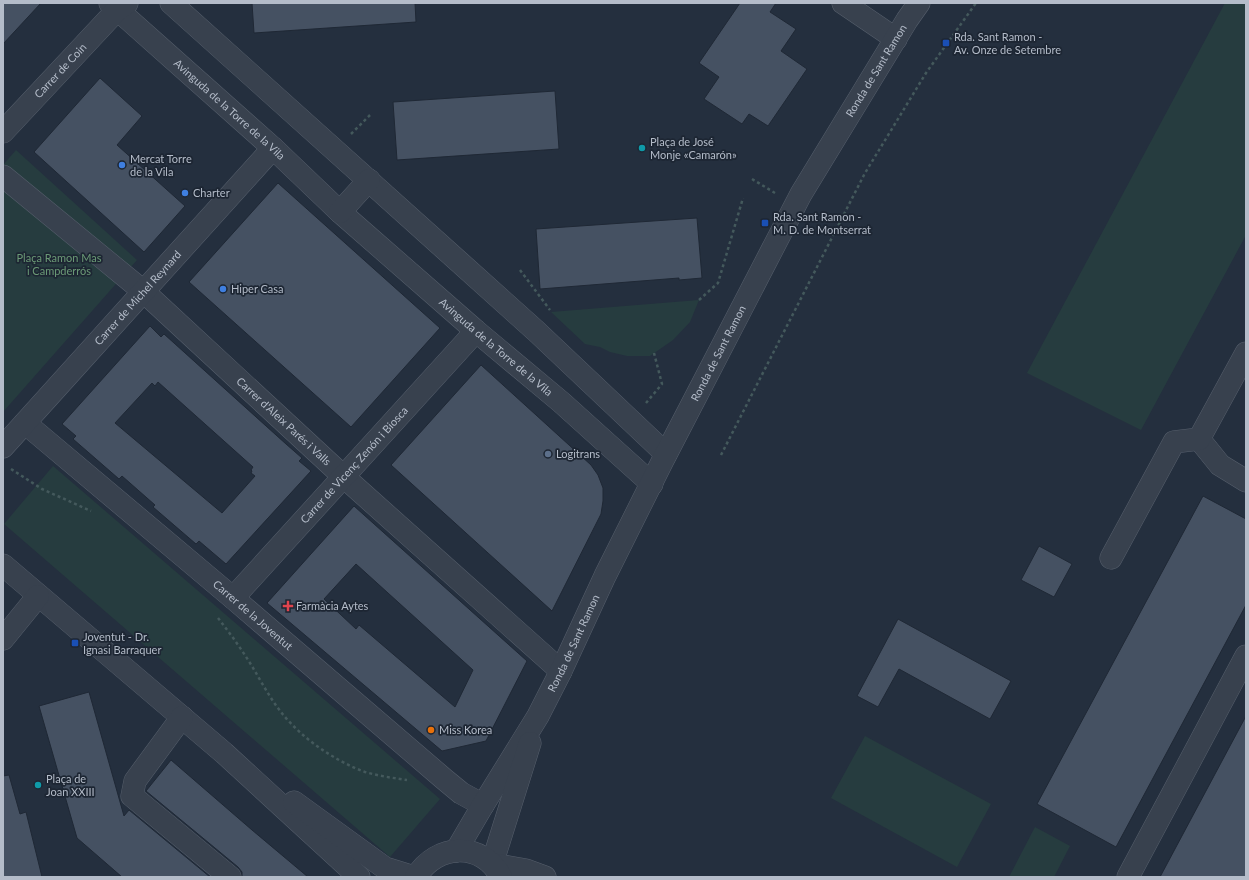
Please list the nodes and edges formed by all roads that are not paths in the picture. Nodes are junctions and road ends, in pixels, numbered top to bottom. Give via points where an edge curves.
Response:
1 (171, 3) edge
2 (843, 3) edge
3 (920, 3) edge
4 (118, 5) edge
5 (896, 39) junction
6 (3, 132) edge
7 (273, 148) junction
8 (3, 176) edge
9 (369, 180) junction
10 (340, 212) junction
11 (143, 292) junction
12 (476, 331) junction
13 (1246, 353) edge
14 (584, 376) junction
15 (561, 402) junction
16 (25, 423) junction
17 (1200, 438) junction
18 (666, 454) junction
19 (5, 457) edge
20 (344, 476) junction
21 (1246, 481) edge
22 (652, 484) junction
23 (1111, 558) dead end
24 (3, 564) edge
25 (38, 596) junction
26 (233, 598) junction
27 (3, 639) edge
28 (1246, 656) edge
29 (561, 671) junction
30 (538, 716) junction
31 (182, 717) junction
32 (224, 753) junction
33 (483, 805) junction
34 (456, 851) junction
35 (496, 871) edge
36 (230, 877) edge
37 (359, 877) edge
38 (415, 877) edge
39 (545, 877) edge
40 (1128, 877) edge

1 - 9 street
2 - 5 street
3 - 5 street, Ronda de Sant Ramon
4 - 6 street, Carrer de Coin
4 - 7 street, Avinguda de la Torre de la Vila
5 - 18 street, Ronda de Sant Ramon via 795,205
7 - 10 street, Avinguda de la Torre de la Vila
7 - 11 street, Carrer de Michel Reynard
8 - 11 street, Carrer d'Aleix Parés i Valls
9 - 10 street
9 - 14 street
10 - 12 street, Avinguda de la Torre de la Vila
11 - 16 street, Carrer de Michel Reynard
11 - 20 street, Carrer d'Aleix Parés i Valls
12 - 15 street, Avinguda de la Torre de la Vila
12 - 20 street, Carrer de Vicenç Zenón i Biosca
13 - 17 street
14 - 15 street
14 - 18 street
15 - 22 street, Avinguda de la Torre de la Vila
16 - 19 street, Carrer de Michel Reynard
16 - 26 street, Carrer de la Joventut
17 - 21 street via 1220,465
17 - 23 street via 1174,442
18 - 22 street, Ronda de Sant Ramon
20 - 26 street, Carrer de Vicenç Zenón i Biosca
20 - 29 street, Carrer d'Aleix Parés i Valls
22 - 29 street, Ronda de Sant Ramon via 605,576
24 - 25 street
25 - 27 street
25 - 31 street
26 - 33 street, Carrer de la Joventut via 444,779
28 - 40 street
29 - 30 street, Ronda de Sant Ramon
30 - 33 street, Ronda de Sant Ramon
30 - 35 street, Ronda de Sant Ramon
31 - 32 street
31 - 36 street via 135,781 132,796
32 - 37 street
32 - 38 street via 385,868
33 - 34 street, Ronda de Sant Ramon
34 - 35 street via 473,852 486,859
34 - 38 street via 432,859
35 - 39 street via 526,870

